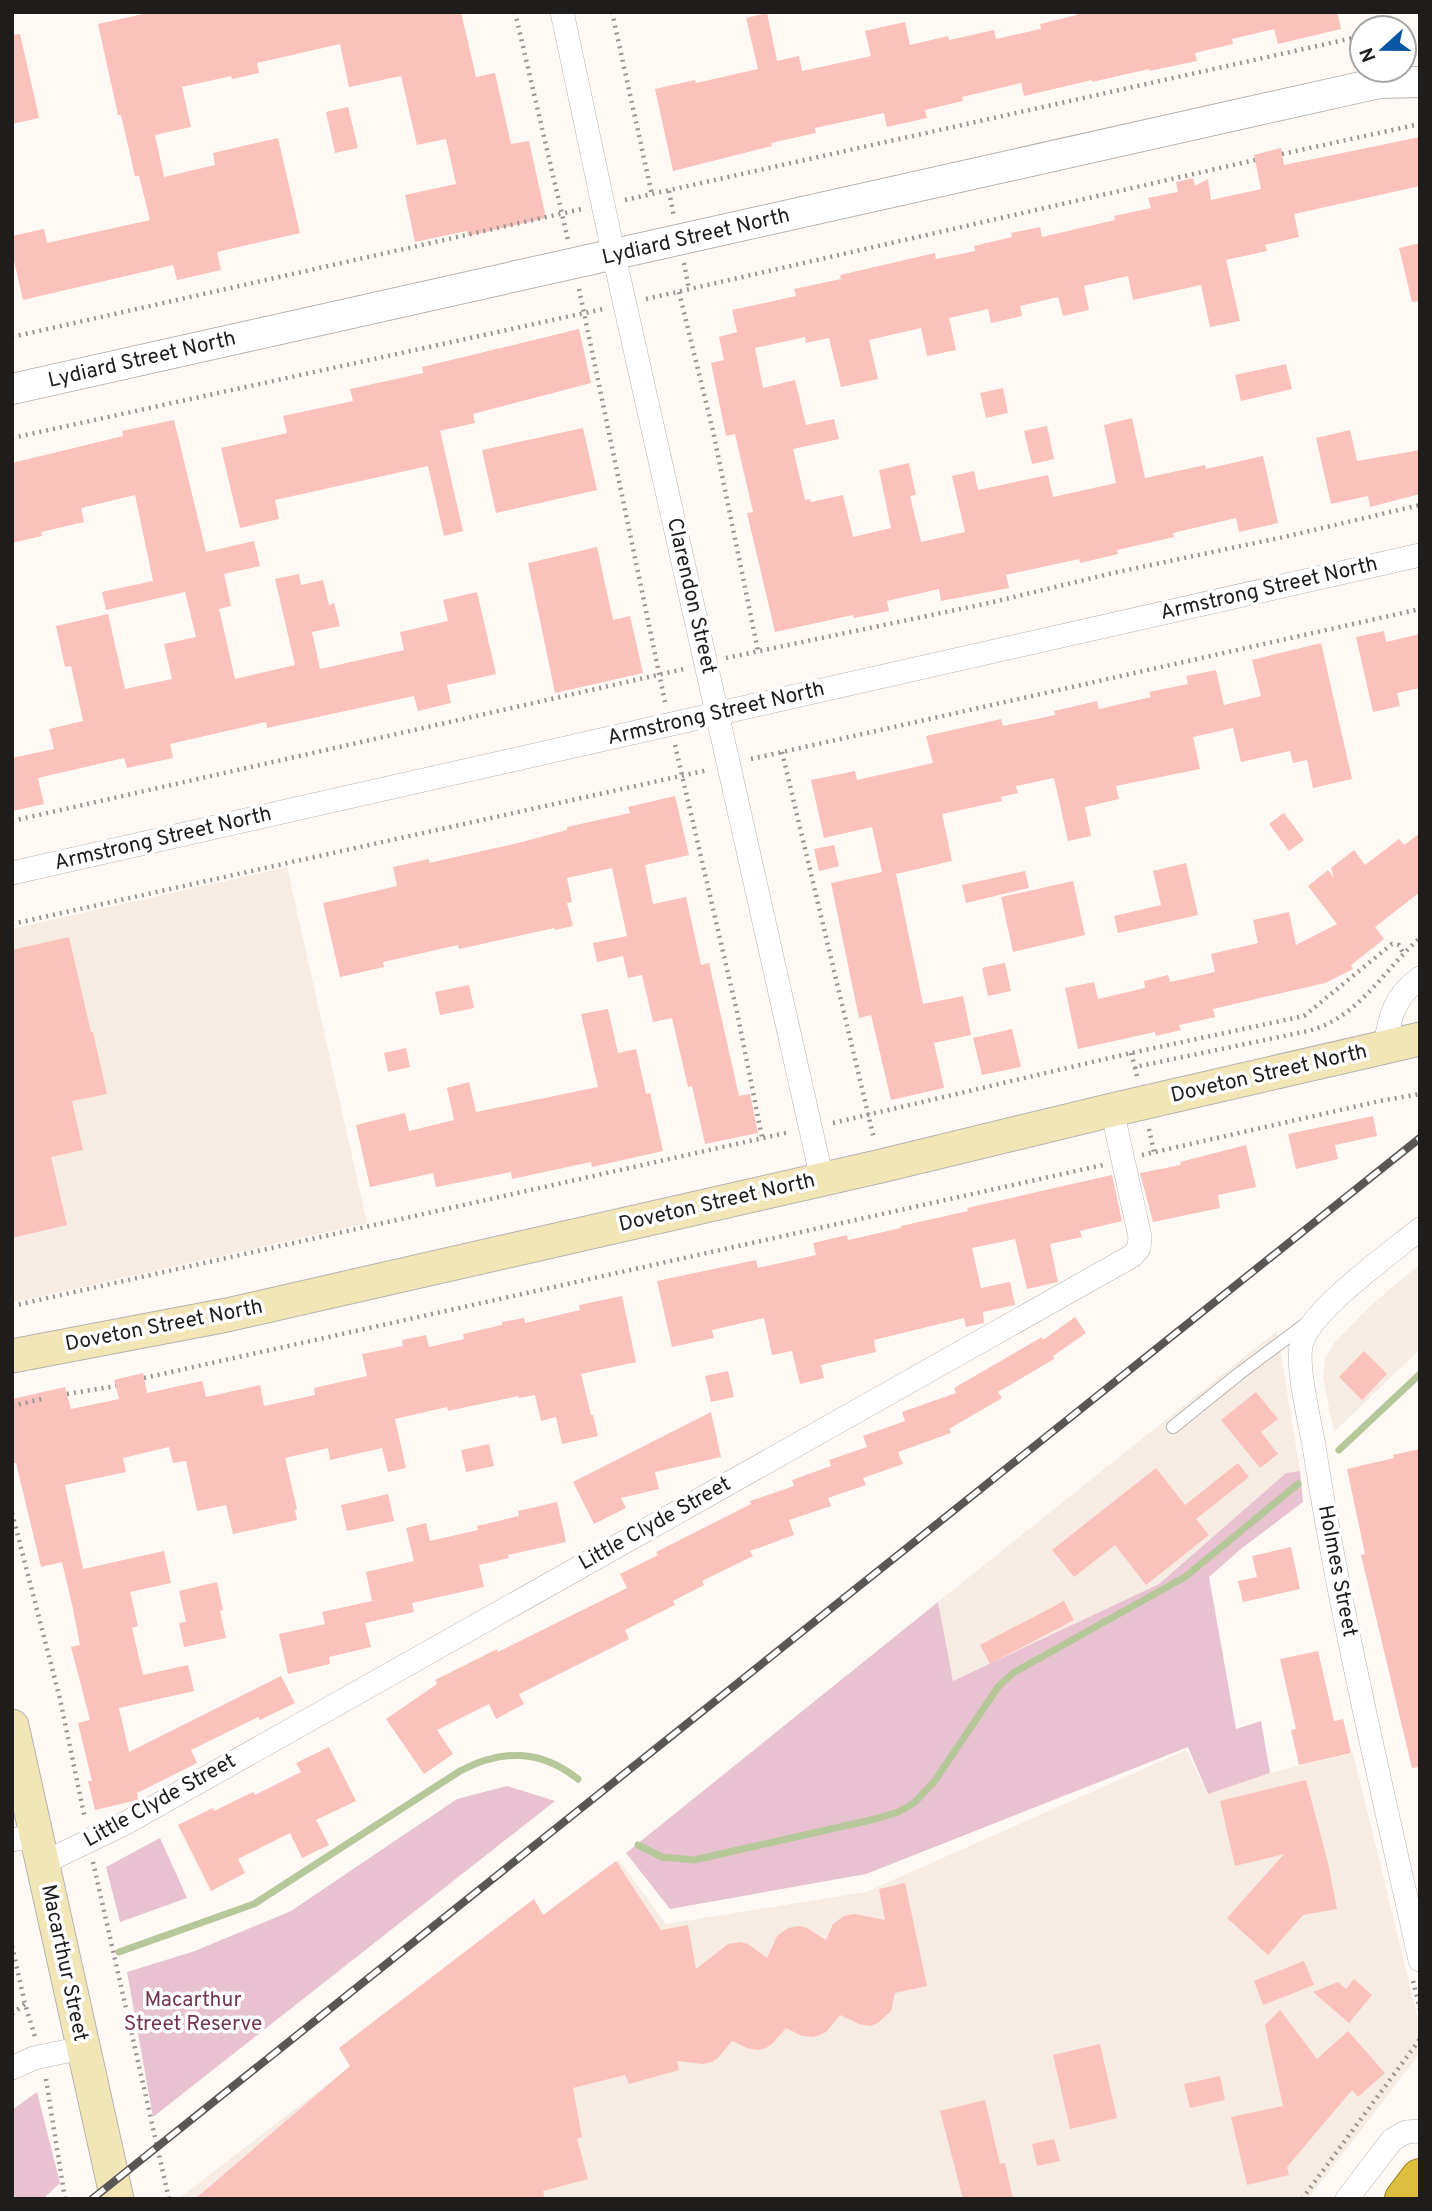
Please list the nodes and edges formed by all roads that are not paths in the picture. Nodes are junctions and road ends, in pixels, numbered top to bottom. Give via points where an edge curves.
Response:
1 (562, 12) edge
2 (1375, 84) edge
3 (614, 256) junction
4 (12, 389) edge
5 (1420, 555) edge
6 (718, 714) junction
7 (12, 873) edge
8 (1420, 978) edge
9 (1420, 1039) edge
10 (1385, 1048) junction
11 (1112, 1110) junction
12 (822, 1179) junction
13 (1420, 1229) edge
14 (1319, 1314) junction
15 (12, 1356) edge
16 (1172, 1427) dead end
17 (12, 1726) edge
18 (31, 1846) edge
19 (1420, 1960) edge
20 (82, 2048) junction
21 (12, 2068) edge
22 (1420, 2131) edge
23 (1420, 2178) edge
24 (117, 2199) edge
25 (1347, 2199) edge
26 (1404, 2199) edge

1 - 3 street, Clarendon Street
2 - 3 street, Lydiard Street North
3 - 4 street, Lydiard Street North
3 - 6 street, Clarendon Street
5 - 6 street, Armstrong Street North
6 - 7 street, Armstrong Street North
6 - 12 street, Clarendon Street
8 - 10 street via 1395,1005
9 - 10 main road, Doveton Street North
10 - 11 main road, Doveton Street North
11 - 12 main road, Doveton Street North
11 - 18 street, Little Clyde Street via 1140,1241 1128,1259 124,1824
12 - 15 main road, Doveton Street North via 240,1312
13 - 14 street, Holmes Street
14 - 16 lane
14 - 19 street, Holmes Street via 1302,1342 1305,1391 1332,1558
17 - 18 main road, Macarthur Street
18 - 20 main road, Macarthur Street
20 - 21 street
20 - 24 main road, Macarthur Street
22 - 25 street via 1392,2140
23 - 26 highway

